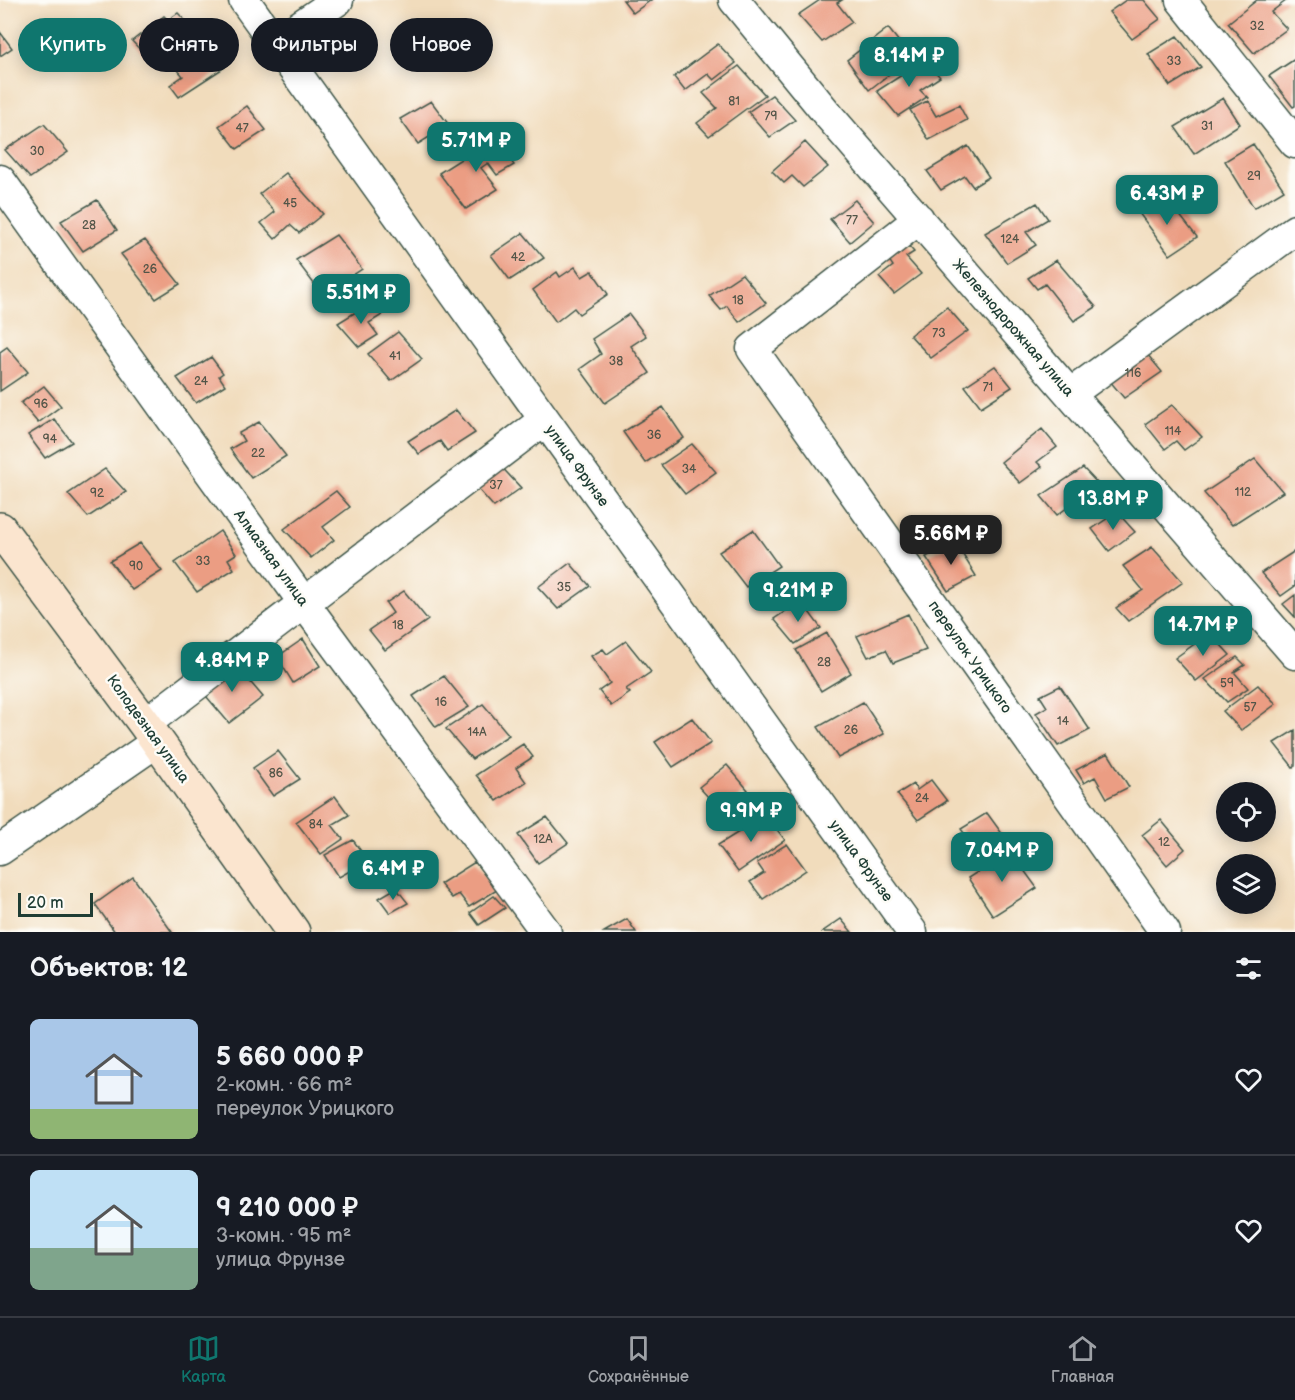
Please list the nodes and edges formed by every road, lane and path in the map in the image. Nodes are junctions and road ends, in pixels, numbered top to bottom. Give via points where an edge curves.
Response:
1 (244, 0) edge
2 (338, 0) edge
3 (734, 0) edge
4 (1181, 0) edge
5 (257, 18) edge
6 (312, 18) edge
7 (296, 72) edge
8 (1295, 143) edge
9 (0, 180) edge
10 (919, 219) junction
11 (1295, 230) edge
12 (1070, 394) junction
13 (544, 420) junction
14 (0, 529) edge
15 (304, 603) junction
16 (1295, 654) edge
17 (152, 733) junction
18 (0, 850) edge
19 (293, 932) edge
20 (546, 932) edge
21 (912, 932) edge
22 (1165, 932) edge

1 - 5 street, улица Фрунзе
2 - 6 street
3 - 10 street, Железнодорожная улица
4 - 8 street
7 - 13 street, улица Фрунзе
9 - 15 street, Алмазная улица
10 - 12 street, Железнодорожная улица
10 - 22 street, переулок Урицкого via 752,349
11 - 12 street
12 - 16 street, Железнодорожная улица
13 - 15 street
13 - 21 street, улица Фрунзе
14 - 17 main road, Колодезная улица
15 - 17 street
15 - 20 street, Алмазная улица
17 - 18 street
17 - 19 main road, Колодезная улица

